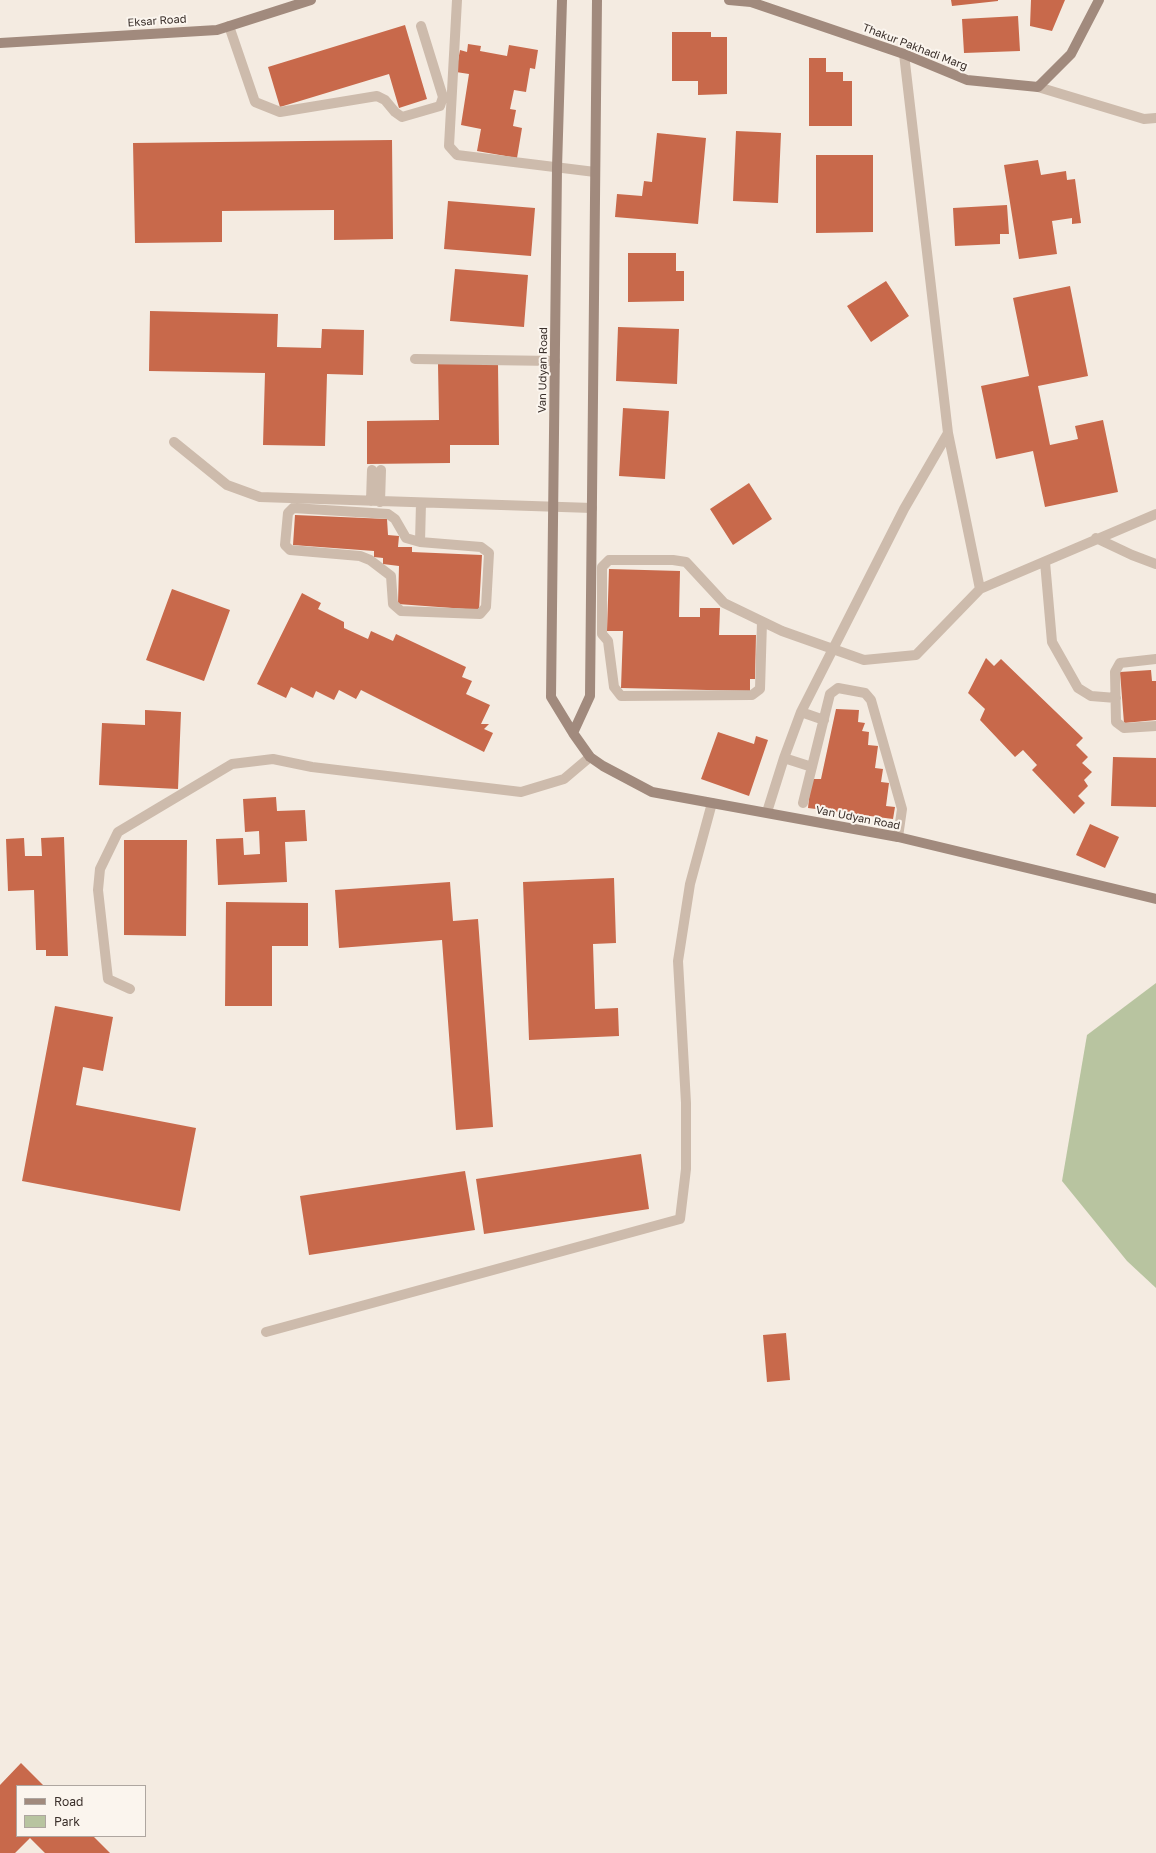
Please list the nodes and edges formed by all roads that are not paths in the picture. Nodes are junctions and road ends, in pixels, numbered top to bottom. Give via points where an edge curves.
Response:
1 (311, 0) edge
2 (457, 0) edge
3 (562, 0) edge
4 (597, 0) edge
5 (729, 0) edge
6 (1099, 0) edge
7 (229, 26) junction
8 (421, 26) dead end
9 (0, 44) edge
10 (904, 54) junction
11 (1038, 87) junction
12 (1156, 118) edge
13 (557, 168) junction
14 (595, 172) junction
15 (415, 359) dead end
16 (555, 361) junction
17 (948, 434) junction
18 (174, 442) dead end
19 (376, 470) dead end
20 (376, 502) junction
21 (421, 503) junction
22 (553, 507) junction
23 (592, 508) junction
24 (1156, 514) edge
25 (1096, 538) junction
26 (420, 542) junction
27 (1045, 562) junction
28 (1156, 564) edge
29 (980, 589) junction
30 (762, 622) junction
31 (834, 650) junction
32 (1156, 658) edge
33 (1116, 698) junction
34 (801, 712) junction
35 (824, 720) junction
36 (1156, 726) edge
37 (573, 733) junction
38 (590, 757) junction
39 (784, 758) junction
40 (812, 767) junction
41 (712, 803) junction
42 (804, 803) dead end
43 (767, 812) junction
44 (898, 838) junction
45 (1156, 899) edge
46 (130, 989) dead end
47 (266, 1332) dead end

1 - 7 street, Eksar Road
2 - 13 street via 449,146 457,155
3 - 13 street, Van Udyan Road
4 - 14 street
5 - 10 street, Thakur Pakhadi Marg via 751,2
6 - 11 street via 1071,54
7 - 8 street via 255,102 280,112 377,96 385,100 402,117 440,106 443,98
7 - 9 street, Eksar Road via 217,30
10 - 11 street, Thakur Pakhadi Marg via 967,80
10 - 17 street
11 - 12 street via 1144,119
13 - 14 street
13 - 16 street, Van Udyan Road
14 - 23 street
15 - 16 street
16 - 22 street, Van Udyan Road
17 - 29 street
17 - 31 street via 904,509
18 - 20 street via 227,485 260,497
19 - 20 street
20 - 21 street
21 - 22 street
21 - 26 street
22 - 23 street
22 - 37 street, Van Udyan Road via 551,697
23 - 37 street via 590,696
24 - 25 street
25 - 27 street
25 - 28 street
26 - 26 street via 481,547 489,552 486,607 480,614 401,611 394,604 391,576 370,560 360,556 290,550 285,545 288,513 293,508 388,514 395,519 406,538
27 - 29 street
27 - 33 street via 1052,642 1078,688 1091,696
29 - 31 street via 916,655 864,660
30 - 30 street via 724,603 686,562 609,560 602,567 602,634 608,641 614,687 621,696 752,696 760,689
30 - 31 street
31 - 34 street
32 - 33 street via 1120,663 1115,672
33 - 36 street via 1116,722 1124,728
34 - 35 street
34 - 39 street
35 - 40 street
35 - 44 street via 830,694 838,688 865,693 871,700 902,809
37 - 38 street, Van Udyan Road
38 - 41 street, Van Udyan Road via 652,792
38 - 46 street via 564,779 521,792 312,767 273,759 232,764 118,832 100,869 98,890 108,978
39 - 40 street
39 - 43 street
40 - 42 street
41 - 43 street, Van Udyan Road
41 - 47 street via 690,884 678,961 686,1103 686,1169 680,1219
43 - 44 street, Van Udyan Road
44 - 45 street, Van Udyan Road

